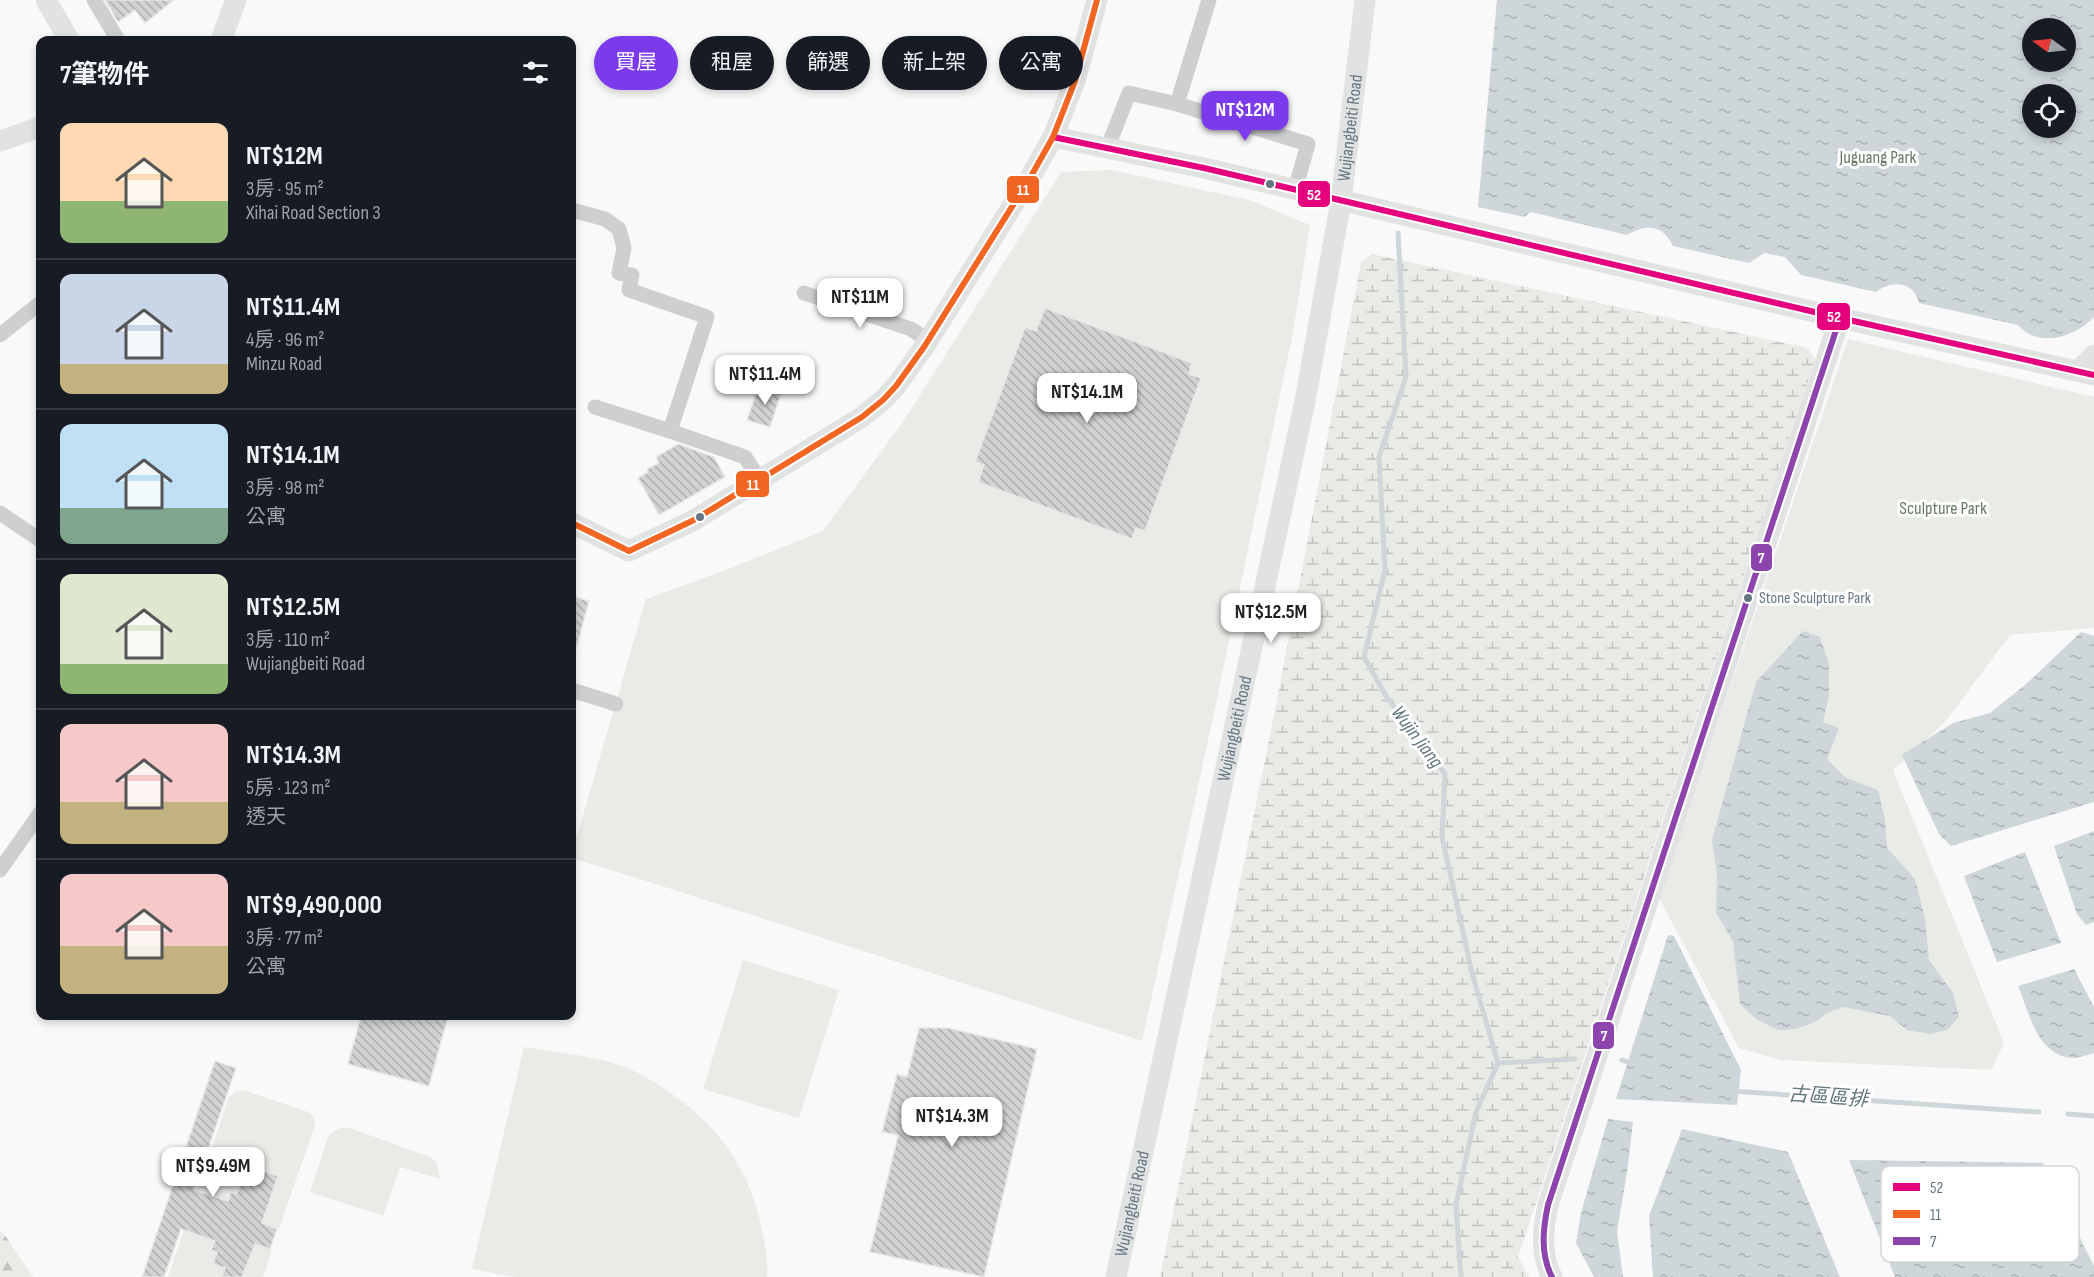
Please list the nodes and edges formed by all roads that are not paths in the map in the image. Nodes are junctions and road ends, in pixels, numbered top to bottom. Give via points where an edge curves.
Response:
1 (46, 0) edge
2 (94, 0) edge
3 (236, 0) edge
4 (1097, 0) edge
5 (1209, 0) edge
6 (1365, 0) edge
7 (67, 36) edge
8 (116, 36) edge
9 (222, 36) edge
10 (1177, 104) junction
11 (36, 129) edge
12 (1053, 137) junction
13 (0, 141) edge
14 (1107, 149) junction
15 (1295, 190) junction
16 (1341, 201) junction
17 (576, 211) edge
18 (804, 293) dead end
19 (36, 306) edge
20 (1840, 318) junction
21 (0, 335) edge
22 (928, 341) junction
23 (2094, 355) edge
24 (2087, 373) edge
25 (595, 407) dead end
26 (670, 431) junction
27 (760, 480) junction
28 (0, 513) edge
29 (576, 525) edge
30 (36, 537) edge
31 (576, 691) edge
32 (616, 704) dead end
33 (36, 819) edge
34 (0, 870) edge
35 (1116, 1277) edge
36 (1552, 1277) edge

1 - 7 street
2 - 8 street
3 - 9 street
4 - 12 street via 1075,81
5 - 10 street
6 - 16 street, Wujiangbeiti Road
10 - 14 street via 1129,93
10 - 15 street via 1308,144
11 - 13 street
12 - 14 street
12 - 22 street
14 - 15 street
15 - 16 street
16 - 20 street
16 - 35 street, Wujiangbeiti Road via 1305,401
17 - 26 street via 605,219 620,229 624,248 619,273 632,275 629,290 707,317
18 - 22 street via 911,329
19 - 21 street
20 - 24 street
20 - 36 street via 1548,1205 1544,1242
22 - 27 street via 883,400
23 - 24 street
25 - 26 street
26 - 27 street via 745,457
27 - 29 street via 694,520 629,551
28 - 30 street
31 - 32 street
33 - 34 street

